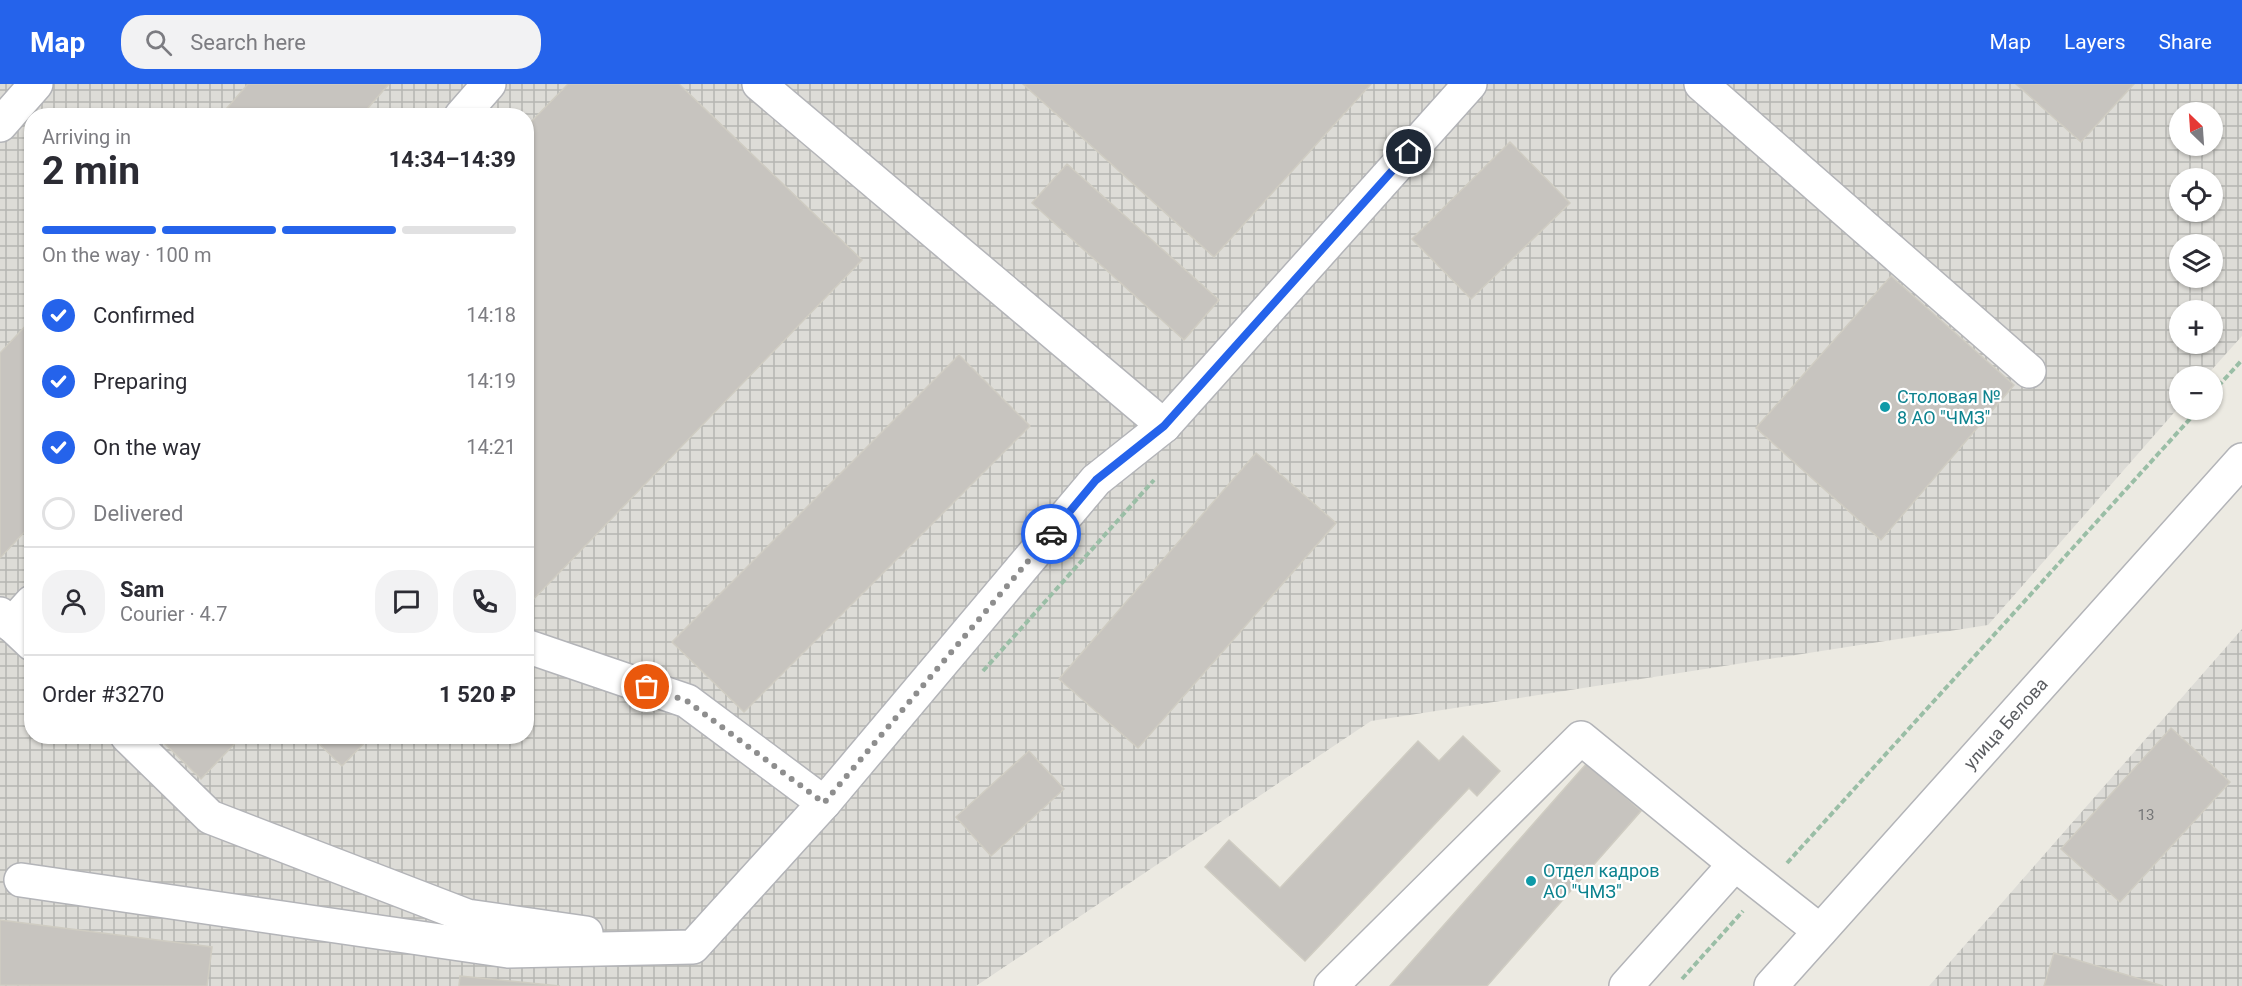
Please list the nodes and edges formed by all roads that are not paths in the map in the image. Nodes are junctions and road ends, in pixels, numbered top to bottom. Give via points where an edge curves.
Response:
1 (36, 84) edge
2 (489, 84) edge
3 (759, 84) edge
4 (1470, 84) edge
5 (1701, 84) edge
6 (468, 108) edge
7 (0, 125) edge
8 (2030, 371) dead end
9 (1164, 426) junction
10 (2242, 460) edge
11 (534, 649) edge
12 (135, 744) edge
13 (824, 803) junction
14 (1735, 864) junction
15 (21, 880) dead end
16 (1820, 931) junction
17 (693, 947) junction
18 (1331, 986) edge
19 (1626, 986) edge
20 (1771, 986) edge

1 - 7 street
2 - 6 street
3 - 9 street
4 - 9 street
5 - 8 street
9 - 13 street via 1096,480
10 - 16 street, улица Белова
11 - 13 street via 687,701
12 - 17 street via 210,817 467,916
13 - 17 street
14 - 16 street
14 - 18 street via 1581,738
14 - 19 street
15 - 17 street via 508,951
16 - 20 street, улица Белова

